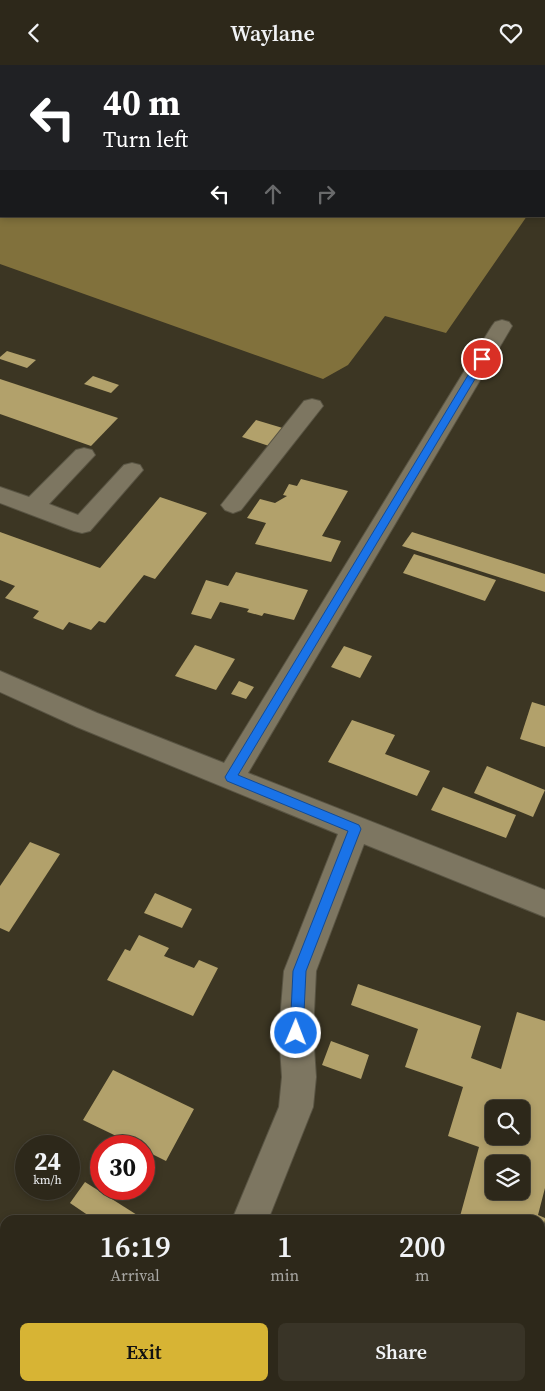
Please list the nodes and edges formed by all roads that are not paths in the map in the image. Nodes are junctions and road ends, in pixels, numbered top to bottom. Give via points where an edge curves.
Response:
1 (502, 326) dead end
2 (312, 406) dead end
3 (84, 455) dead end
4 (132, 471) dead end
5 (0, 495) edge
6 (233, 505) dead end
7 (33, 507) junction
8 (0, 681) edge
9 (231, 777) junction
10 (355, 829) junction
11 (545, 904) edge
12 (252, 1215) edge

1 - 9 street
2 - 6 street
3 - 7 street
4 - 7 street via 82,525
5 - 7 street
8 - 9 street via 87,720
9 - 10 street
10 - 11 street
10 - 12 street via 300,971 296,1107

